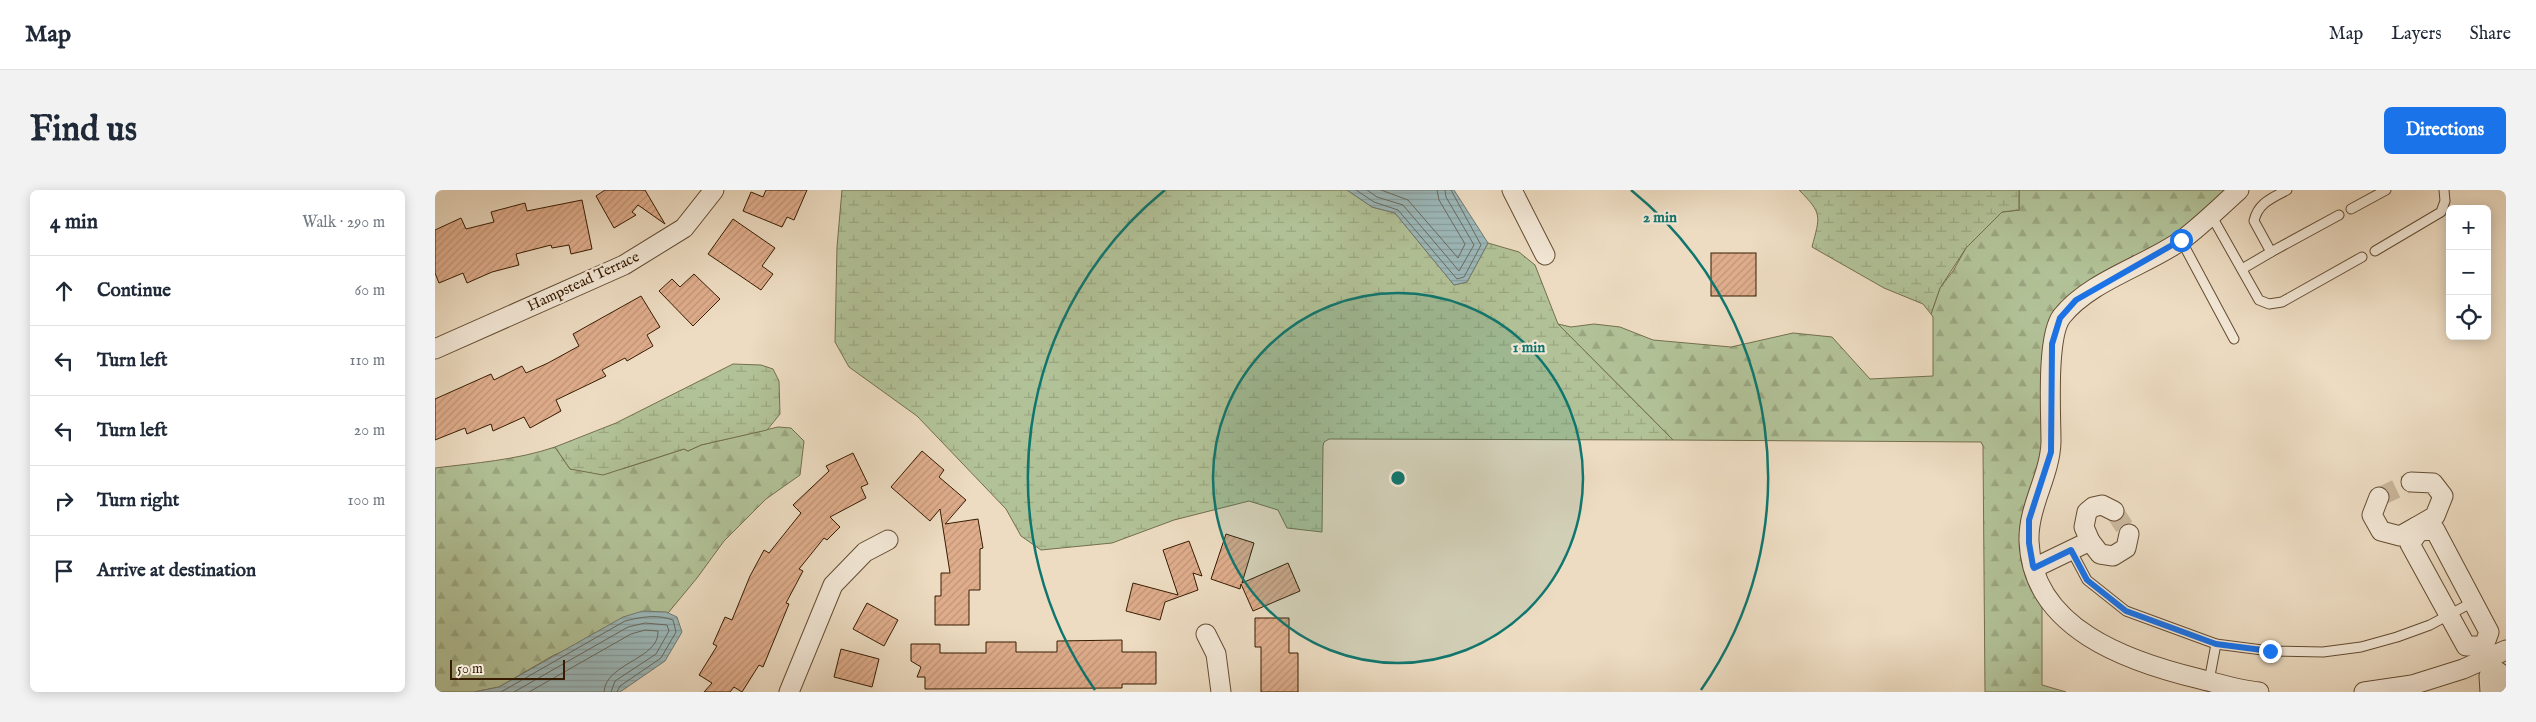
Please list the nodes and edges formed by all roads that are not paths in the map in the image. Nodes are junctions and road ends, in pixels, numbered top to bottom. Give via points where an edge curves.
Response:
1 (714, 190) edge
2 (1512, 190) edge
3 (2239, 190) edge
4 (2287, 190) edge
5 (2386, 190) edge
6 (2444, 190) edge
7 (2351, 209) dead end
8 (2211, 215) junction
9 (2339, 215) dead end
10 (2181, 240) junction
11 (2375, 250) dead end
12 (2271, 252) junction
13 (1545, 255) dead end
14 (2362, 257) dead end
15 (2242, 269) junction
16 (2234, 339) dead end
17 (435, 349) edge
18 (2411, 482) tunnel mouth
19 (2379, 497) dead end
20 (2114, 511) dead end
21 (2418, 529) junction
22 (2129, 534) dead end
23 (888, 540) dead end
24 (2090, 541) junction
25 (2071, 550) junction
26 (2034, 568) junction
27 (2473, 602) junction
28 (2449, 614) junction
29 (1206, 634) dead end
30 (2216, 644) junction
31 (2493, 655) edge
32 (2209, 681) junction
33 (789, 692) edge
34 (1221, 692) edge
35 (2259, 692) edge
36 (2364, 692) edge
37 (2490, 692) edge
38 (2503, 692) edge

1 - 17 street, Hampstead Terrace via 684,228 624,265
2 - 13 street
3 - 8 street
4 - 12 lane via 2256,211 2254,221
5 - 7 lane
6 - 11 lane via 2441,212
8 - 10 street
8 - 15 lane
9 - 12 lane
10 - 16 lane
10 - 26 street via 2076,300 2060,318 2052,344 2051,452 2029,520
12 - 15 lane
14 - 15 lane via 2282,302 2269,304 2259,300
18 - 21 street via 2433,483 2443,496 2435,516
19 - 21 street via 2372,515 2381,531 2400,536
20 - 24 street via 2102,505 2087,512 2084,527
21 - 27 street via 2435,530
21 - 28 street via 2410,544
22 - 24 street via 2126,548 2113,556 2100,554
23 - 33 street via 865,552 833,585
24 - 25 street
25 - 26 street
25 - 30 lane via 2087,580 2126,611
26 - 32 street via 2050,602 2081,632 2115,653 2155,668
27 - 28 lane
27 - 31 street via 2489,632
28 - 30 lane via 2397,637 2361,647 2323,652 2270,651
28 - 31 street via 2466,646
29 - 34 street via 1216,654
30 - 32 lane
31 - 36 street via 2463,669 2412,685
31 - 37 street
31 - 38 street via 2504,676
32 - 35 street

